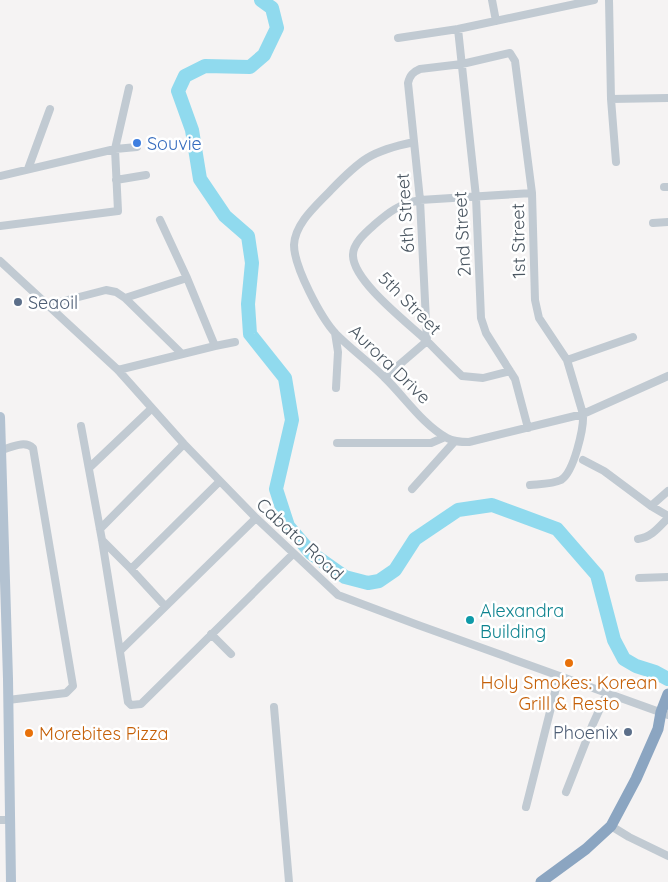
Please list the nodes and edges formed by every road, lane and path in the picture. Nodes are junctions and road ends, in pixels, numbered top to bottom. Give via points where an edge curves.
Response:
1 (492, 0) edge
2 (594, 0) edge
3 (609, 0) edge
4 (496, 21) junction
5 (458, 29) junction
6 (398, 38) dead end
7 (462, 64) junction
8 (129, 88) dead end
9 (668, 98) edge
10 (611, 99) junction
11 (50, 108) dead end
12 (414, 142) junction
13 (137, 147) dead end
14 (115, 149) junction
15 (616, 162) dead end
16 (28, 169) junction
17 (146, 175) dead end
18 (0, 176) edge
19 (116, 180) junction
20 (532, 193) junction
21 (476, 197) junction
22 (420, 200) junction
23 (160, 220) dead end
24 (668, 222) edge
25 (653, 223) dead end
26 (0, 226) edge
27 (0, 261) edge
28 (187, 278) junction
29 (125, 298) junction
30 (48, 305) junction
31 (335, 333) junction
32 (633, 337) dead end
33 (427, 341) junction
34 (235, 342) dead end
35 (215, 346) junction
36 (181, 353) junction
37 (568, 360) junction
38 (118, 370) junction
39 (510, 372) junction
40 (668, 376) edge
41 (385, 377) junction
42 (336, 388) dead end
43 (151, 409) junction
44 (583, 414) junction
45 (0, 417) edge
46 (81, 426) dead end
47 (528, 428) junction
48 (445, 437) junction
49 (455, 441) junction
50 (336, 443) dead end
51 (184, 444) junction
52 (2, 450) junction
53 (583, 460) dead end
54 (89, 468) junction
55 (220, 481) junction
56 (530, 485) dead end
57 (412, 489) dead end
58 (668, 491) edge
59 (652, 506) junction
60 (668, 517) edge
61 (256, 518) junction
62 (100, 529) junction
63 (638, 539) dead end
64 (102, 540) junction
65 (1, 542) edge
66 (293, 554) junction
67 (132, 569) junction
68 (668, 577) edge
69 (639, 578) dead end
70 (165, 606) junction
71 (211, 634) junction
72 (120, 651) junction
73 (231, 654) dead end
74 (559, 676) junction
75 (4, 679) edge
76 (607, 693) junction
77 (668, 694) edge
78 (8, 700) junction
79 (274, 707) dead end
80 (666, 716) edge
81 (566, 792) dead end
82 (526, 806) dead end
83 (5, 820) edge
84 (611, 826) junction
85 (668, 856) edge
86 (11, 882) edge
87 (289, 882) edge
88 (541, 882) edge

1 - 4 street
2 - 4 street
3 - 10 street
4 - 5 street
5 - 6 street
5 - 7 street, 2nd Street
7 - 12 street, 6th Street via 420,70 409,76
7 - 20 street, 1st Street via 505,53 510,53 516,61
7 - 21 street, 2nd Street
8 - 14 street
9 - 10 street
10 - 15 street
11 - 16 street
12 - 22 street, 6th Street
12 - 31 street, Aurora Drive via 373,153 356,164 309,214 296,233 295,258 314,300
13 - 14 street
14 - 16 street
14 - 19 street
16 - 18 street
17 - 19 street
19 - 26 street via 118,211
20 - 21 street
20 - 37 street, 1st Street via 535,300 539,318
21 - 22 street
21 - 39 street, 2nd Street via 481,318 486,333
22 - 33 street, 6th Street
22 - 33 street, 5th Street via 391,211 358,242 352,257 371,289
23 - 28 street
24 - 25 street
27 - 30 street, Cabato Road
28 - 29 street
28 - 35 street
29 - 30 street via 106,290
29 - 36 street
30 - 38 street, Cabato Road
31 - 41 street, Aurora Drive
31 - 42 street via 338,352
32 - 37 street
33 - 39 street, 5th Street via 462,376 483,378
33 - 41 street
34 - 35 street
35 - 36 street
36 - 38 street
37 - 44 street, 1st Street
38 - 43 street, Cabato Road
39 - 47 street, 2nd Street via 517,384
40 - 44 street, Aurora Drive
41 - 48 street, Aurora Drive
43 - 51 street, Cabato Road
43 - 54 street
44 - 47 street, Aurora Drive
44 - 56 street via 581,437 566,475 554,482
45 - 52 main road
46 - 54 street
47 - 49 street, Aurora Drive via 469,442
48 - 49 street, Aurora Drive
48 - 50 street via 431,443
49 - 57 street
51 - 55 street, Cabato Road
51 - 62 street
52 - 65 main road
52 - 78 street via 24,444 33,448 73,686 66,693
53 - 59 street
54 - 62 street
55 - 61 street, Cabato Road
55 - 67 street
58 - 59 street
59 - 60 street
60 - 63 street via 653,533
61 - 66 street, Cabato Road
61 - 70 street
62 - 64 street
64 - 67 street
64 - 72 street
65 - 75 main road
66 - 71 street
66 - 74 street, Cabato Road via 342,597
67 - 70 street
68 - 69 street
70 - 72 street
71 - 72 street via 139,706 128,702
71 - 73 street
74 - 76 street, Cabato Road
74 - 82 street
75 - 78 main road
76 - 80 street, Cabato Road
76 - 81 street
77 - 80 highway
78 - 83 main road
79 - 87 street
80 - 84 highway
83 - 86 main road
84 - 85 street
84 - 88 highway

